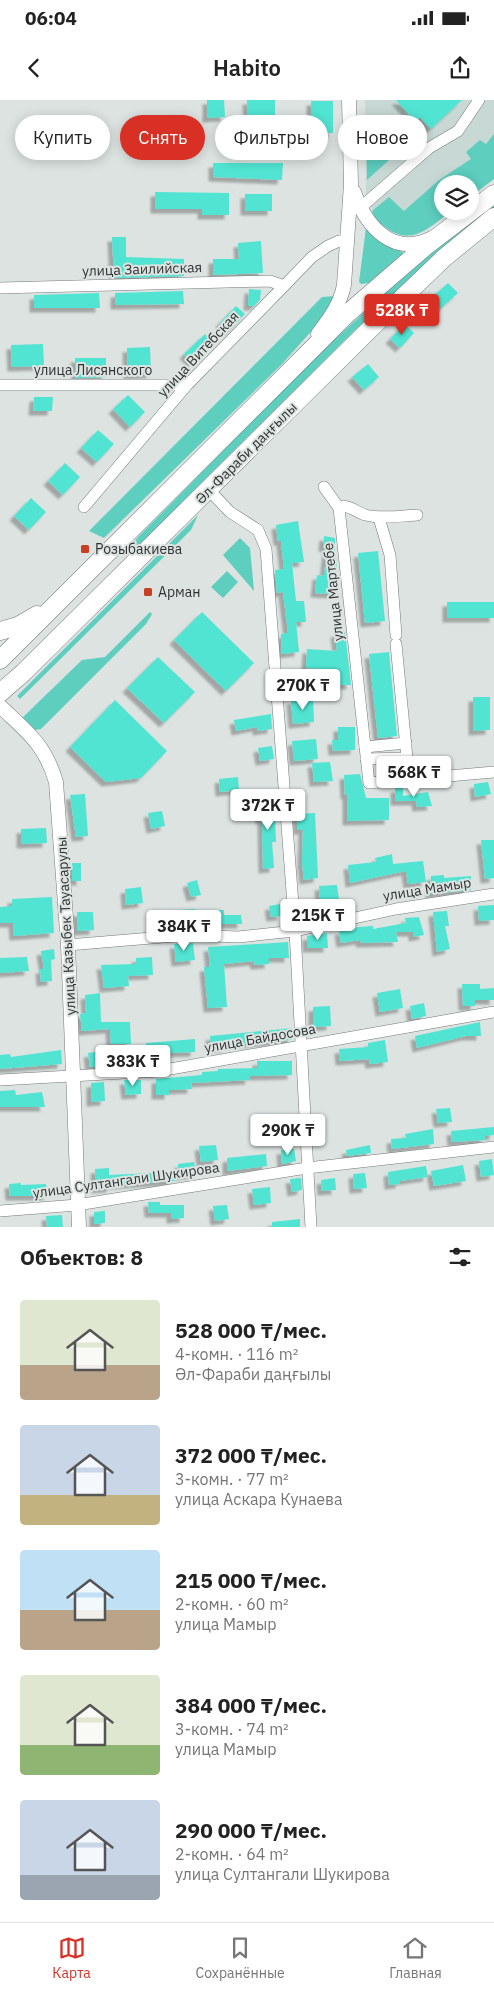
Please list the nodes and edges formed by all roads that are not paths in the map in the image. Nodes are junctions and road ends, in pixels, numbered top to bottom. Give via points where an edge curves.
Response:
1 (349, 100) edge
2 (479, 100) edge
3 (351, 184) junction
4 (494, 194) edge
5 (360, 208) junction
6 (494, 217) edge
7 (444, 231) junction
8 (348, 240) junction
9 (284, 286) junction
10 (0, 288) edge
11 (287, 374) junction
12 (0, 385) edge
13 (187, 385) junction
14 (324, 487) dead end
15 (209, 490) junction
16 (84, 507) dead end
17 (339, 508) junction
18 (417, 515) dead end
19 (379, 518) junction
20 (55, 605) junction
21 (0, 631) edge
22 (0, 660) edge
23 (23, 673) junction
24 (0, 693) edge
25 (1, 709) edge
26 (406, 744) junction
27 (366, 753) junction
28 (494, 772) edge
29 (494, 894) edge
30 (295, 931) junction
31 (68, 945) junction
32 (494, 1012) edge
33 (302, 1046) junction
34 (72, 1074) junction
35 (0, 1080) edge
36 (494, 1147) edge
37 (307, 1168) junction
38 (77, 1205) junction
39 (0, 1211) edge
40 (79, 1227) edge
41 (311, 1227) edge

1 - 3 street
2 - 5 street via 458,131 429,148
3 - 5 street
3 - 8 street
4 - 7 main road, Әл-Фараби даңғылы
5 - 7 street via 377,231 400,243 418,244
6 - 15 main road, Әл-Фараби даңғылы via 444,258 376,323
7 - 11 main road, Әл-Фараби даңғылы via 346,314
8 - 9 street, улица Витебская via 328,246 312,257
8 - 11 street via 341,299 335,312
9 - 10 street, улица Заилийская via 270,281
9 - 13 street, улица Витебская
11 - 20 main road, Әл-Фараби даңғылы
12 - 13 street, улица Лисянского
13 - 16 street, улица Витебская
14 - 17 street, улица Мартебе
15 - 23 main road, Әл-Фараби даңғылы
15 - 30 street via 230,512 258,530 266,549
17 - 19 street via 350,507
17 - 27 street, улица Мартебе
18 - 19 street
19 - 26 street via 390,555
20 - 21 main road via 18,626
20 - 22 main road, Әл-Фараби даңғылы
23 - 24 main road, Әл-Фараби даңғылы
23 - 25 street
25 - 31 street, улица Казыбек Тауасарулы via 42,748 48,756 56,782
26 - 27 street
26 - 27 street via 407,763
27 - 28 street, улица Мартебе via 369,783
29 - 30 street, улица Мамыр via 396,909
30 - 31 street, улица Мамыр via 238,937 187,935
30 - 33 street
31 - 34 street, улица Казыбек Тауасарулы
32 - 33 street, улица Байдосова
33 - 34 street, улица Байдосова via 159,1071
33 - 37 street
34 - 35 street, улица Байдосова
34 - 38 street, улица Казыбек Тауасарулы
36 - 37 street, улица Султангали Шукирова
37 - 38 street, улица Султангали Шукирова
37 - 41 street
38 - 39 street, улица Султангали Шукирова
38 - 40 street, улица Казыбек Тауасарулы

